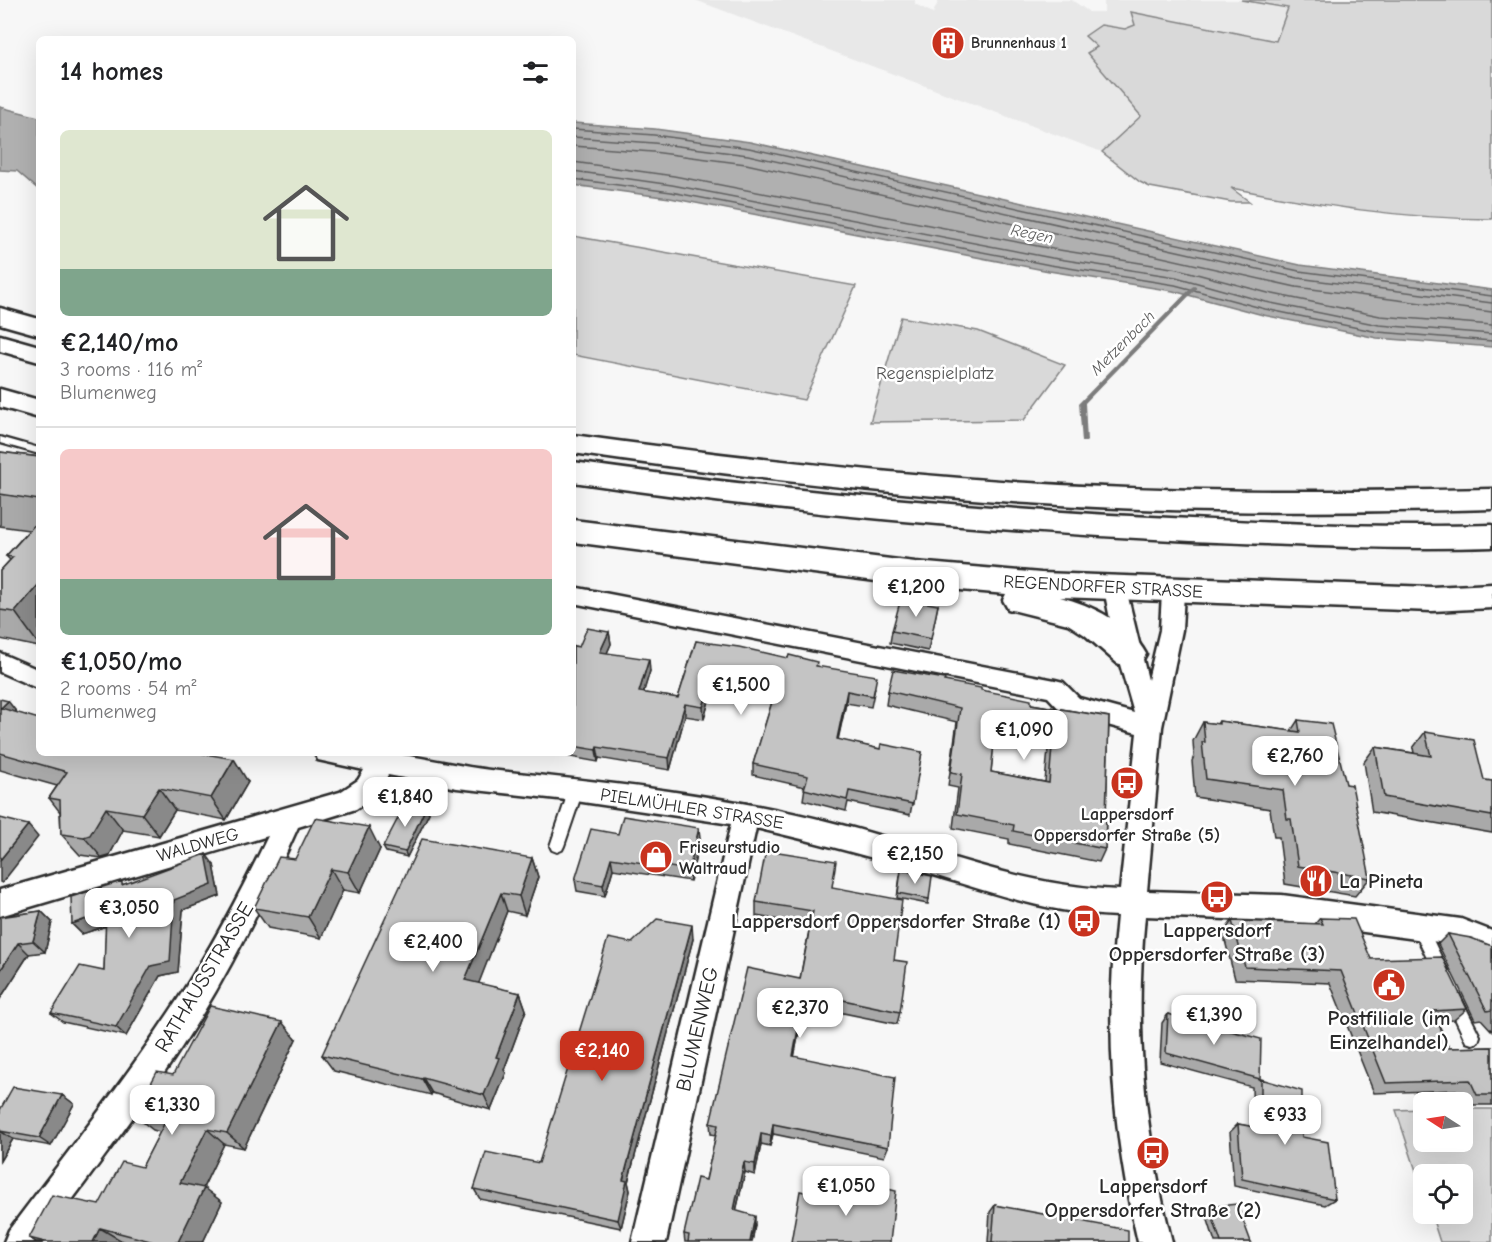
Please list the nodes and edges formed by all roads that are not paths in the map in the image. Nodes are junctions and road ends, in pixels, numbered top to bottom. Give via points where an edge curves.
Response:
1 (0, 316) edge
2 (36, 326) edge
3 (0, 343) edge
4 (36, 353) edge
5 (0, 398) edge
6 (36, 408) edge
7 (0, 440) edge
8 (576, 444) edge
9 (36, 450) edge
10 (576, 472) edge
11 (1492, 498) edge
12 (576, 531) edge
13 (1492, 536) edge
14 (915, 574) junction
15 (1115, 589) junction
16 (1173, 592) junction
17 (576, 596) edge
18 (1492, 596) edge
19 (1129, 654) junction
20 (0, 662) edge
21 (36, 679) edge
22 (1150, 727) junction
23 (342, 756) edge
24 (381, 764) junction
25 (576, 790) junction
26 (746, 815) junction
27 (288, 820) junction
28 (557, 846) dead end
29 (0, 903) edge
30 (1134, 904) junction
31 (1418, 925) junction
32 (1492, 944) edge
33 (1472, 1036) dead end
34 (21, 1242) edge
35 (649, 1242) edge
36 (1155, 1242) edge

1 - 2 main road
3 - 4 main road
5 - 6 main road
7 - 9 lane
8 - 11 main road via 686,461 891,483 1086,496 1263,502
10 - 13 main road via 892,512 1108,527 1275,534
12 - 14 main road, REGENDORFER STRASSE
14 - 15 main road, REGENDORFER STRASSE
14 - 19 main road via 1078,614
15 - 16 main road, REGENDORFER STRASSE
15 - 19 street
16 - 18 main road, REGENDORFER STRASSE via 1432,599
16 - 22 street via 1171,630
17 - 22 street via 1055,689 1071,706
19 - 22 street
20 - 21 street
22 - 30 street
23 - 24 street, PIELMÜHLER STRASSE
24 - 25 street, PIELMÜHLER STRASSE
24 - 27 street, WALDWEG via 367,788 347,801
25 - 26 street, PIELMÜHLER STRASSE
25 - 28 lane
26 - 30 street, PIELMÜHLER STRASSE via 834,834 1046,896
26 - 35 street, BLUMENWEG
27 - 29 street, WALDWEG
27 - 34 street, RATHAUSSTRASSE via 253,897 166,1043
30 - 31 street, PIELMÜHLER STRASSE via 1282,908
30 - 36 street via 1125,975 1125,1052 1141,1186
31 - 32 street, PIELMÜHLER STRASSE via 1461,932
31 - 33 lane

